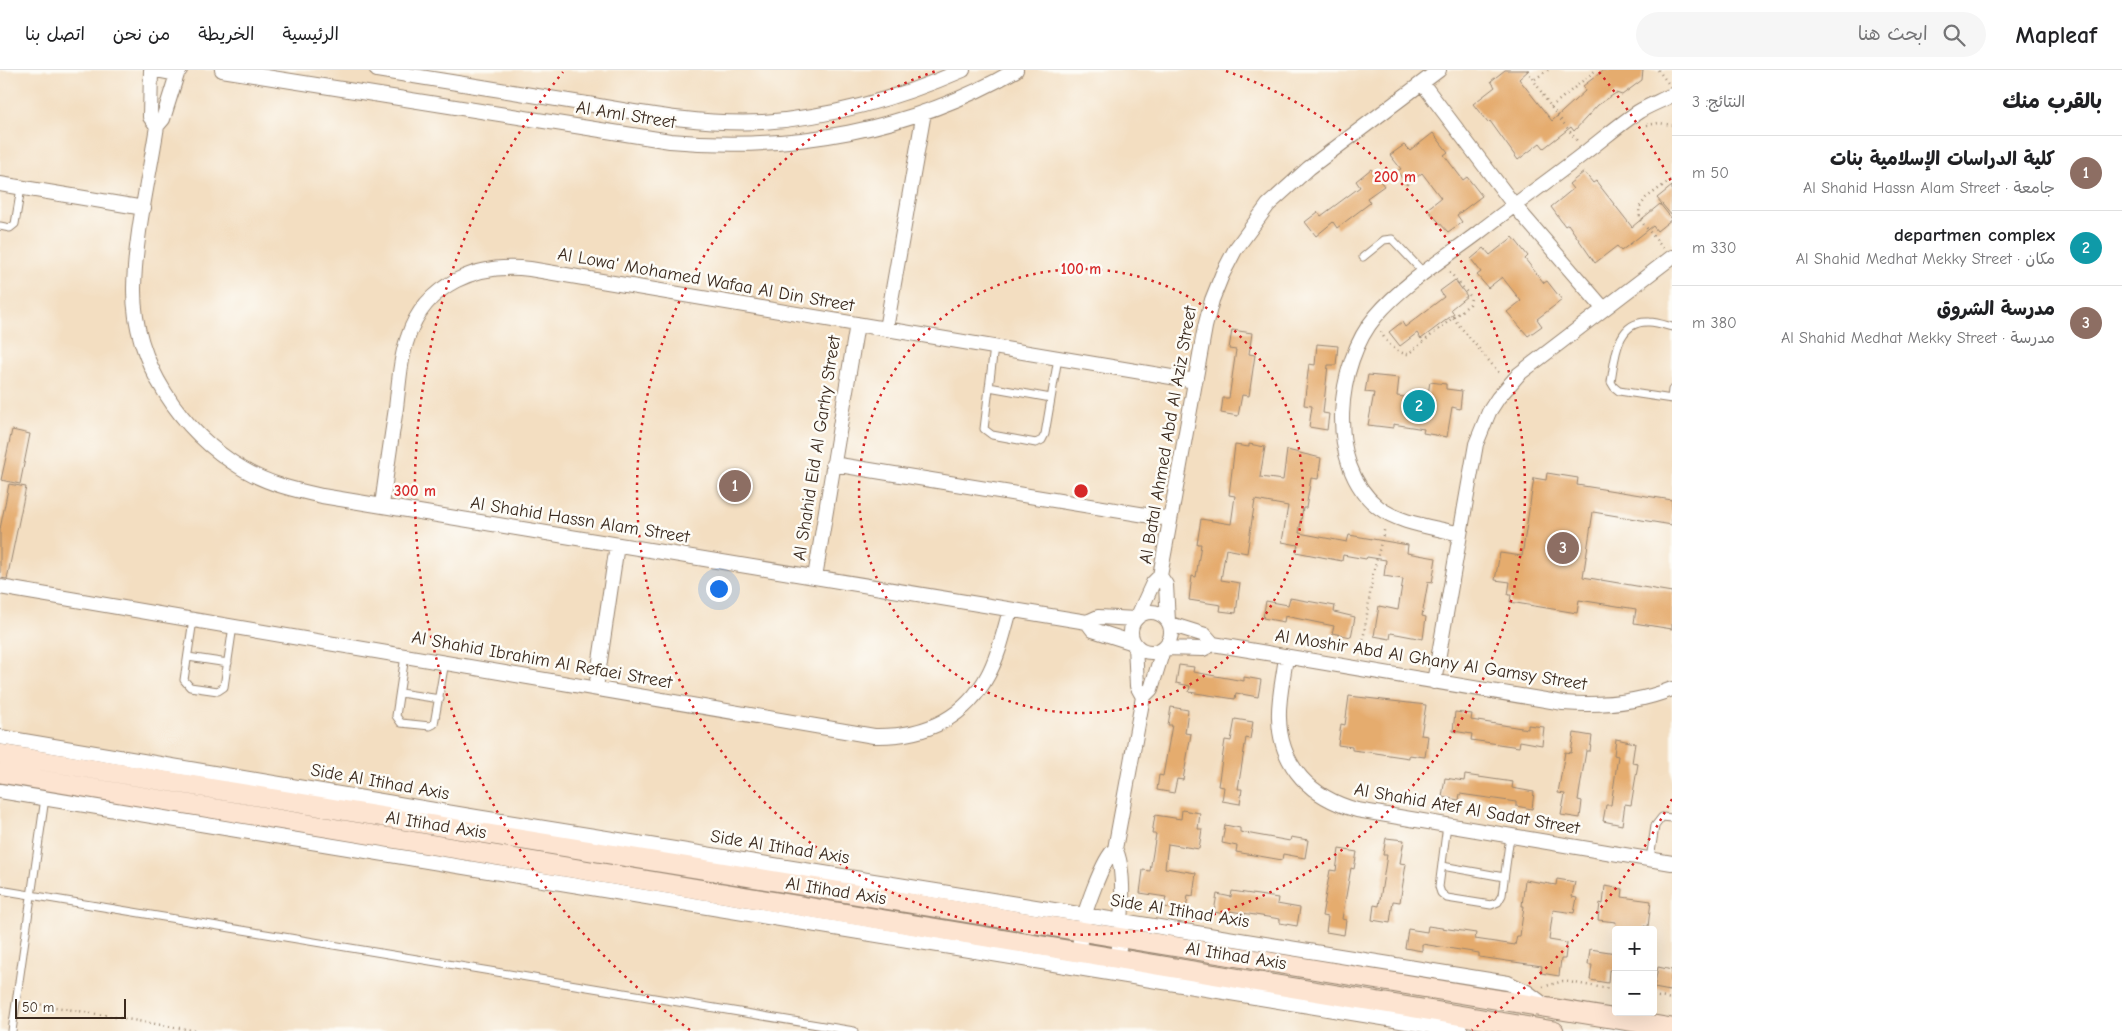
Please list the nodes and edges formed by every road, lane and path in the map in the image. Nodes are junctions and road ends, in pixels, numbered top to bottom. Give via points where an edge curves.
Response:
1 (150, 70) edge
2 (156, 70) edge
3 (222, 70) edge
4 (377, 70) edge
5 (963, 70) edge
6 (1016, 70) edge
7 (1439, 70) edge
8 (1527, 70) edge
9 (1548, 70) edge
10 (1596, 70) edge
11 (1658, 70) edge
12 (179, 71) edge
13 (1534, 80) junction
14 (1422, 83) junction
15 (1672, 88) edge
16 (1672, 95) edge
17 (1551, 107) junction
18 (924, 112) junction
19 (157, 126) junction
20 (1587, 152) junction
21 (1672, 179) edge
22 (0, 184) edge
23 (21, 188) junction
24 (1514, 205) junction
25 (144, 208) junction
26 (0, 226) edge
27 (1363, 257) dead end
28 (1671, 257) edge
29 (1440, 261) junction
30 (1424, 273) junction
31 (1603, 308) junction
32 (1376, 316) junction
33 (1453, 318) junction
34 (857, 324) junction
35 (1672, 327) edge
36 (886, 329) junction
37 (994, 347) junction
38 (1058, 358) junction
39 (1195, 381) junction
40 (1508, 384) junction
41 (989, 386) junction
42 (1672, 390) edge
43 (1052, 398) junction
44 (1671, 399) edge
45 (833, 464) junction
46 (382, 506) junction
47 (1389, 514) junction
48 (1170, 519) junction
49 (1460, 534) junction
50 (617, 545) junction
51 (1160, 576) junction
52 (815, 577) junction
53 (0, 587) edge
54 (1010, 610) junction
55 (1137, 618) junction
56 (193, 620) junction
57 (1087, 622) junction
58 (1169, 623) junction
59 (234, 626) junction
60 (1134, 644) junction
61 (1214, 644) junction
62 (1163, 649) junction
63 (404, 656) junction
64 (1286, 656) junction
65 (188, 657) junction
66 (445, 662) junction
67 (228, 663) junction
68 (1359, 668) junction
69 (1434, 682) junction
70 (596, 688) junction
71 (1672, 689) edge
72 (400, 693) junction
73 (1143, 697) junction
74 (440, 699) junction
75 (0, 737) edge
76 (0, 754) edge
77 (50, 762) junction
78 (0, 773) edge
79 (46, 790) junction
80 (0, 791) edge
81 (1672, 818) edge
82 (1447, 825) junction
83 (1510, 836) junction
84 (1115, 849) junction
85 (1650, 859) junction
86 (1672, 863) edge
87 (1442, 866) junction
88 (1504, 877) junction
89 (0, 890) edge
90 (32, 896) junction
91 (1083, 923) junction
92 (1121, 929) junction
93 (1079, 951) junction
94 (1118, 957) junction
95 (1612, 989) edge
96 (1527, 992) junction
97 (1657, 997) edge
98 (1672, 999) edge
99 (17, 1001) junction
100 (1547, 1007) junction
101 (1666, 1029) edge
102 (12, 1031) edge
103 (197, 1031) edge
104 (854, 1031) edge
105 (1461, 1031) edge
106 (1554, 1031) edge

1 - 19 street, Al Shahid Hassn Alam Street via 150,114
2 - 12 street via 164,73
3 - 18 street, Al Aml Street via 698,144 813,140 870,129
4 - 5 street, Al Aml Street via 672,118 732,122 792,119 851,109 909,92
6 - 18 street, Al Aml Street
7 - 14 street, Al Batal Ahmed Abd Al Aziz Street
8 - 13 path
9 - 13 path
10 - 17 path
11 - 15 path
12 - 19 street, Al Shahid Hassn Alam Street via 163,119
13 - 17 path
14 - 24 street
14 - 39 street, Al Batal Ahmed Abd Al Aziz Street via 1287,186 1250,227 1226,266 1212,300
16 - 20 street via 1640,111
17 - 20 path
18 - 36 street
19 - 25 street, Al Shahid Hassn Alam Street
20 - 24 street
21 - 28 path via 1646,198 1639,208 1640,220
22 - 23 street
23 - 25 street
23 - 26 lane via 15,224 10,228
24 - 29 street
24 - 31 street
25 - 46 street, Al Shahid Hassn Alam Street via 134,290 137,317 153,370 182,417 221,455 269,482 295,491
27 - 30 lane via 1387,239 1392,239
28 - 31 street
29 - 30 street
29 - 33 path via 1471,300
30 - 32 street
31 - 40 street
32 - 33 path via 1384,339 1405,355
32 - 47 street via 1366,329 1352,360 1344,392 1342,424 1347,456 1358,485 1367,497
33 - 40 path
34 - 36 street, Al Lowa' Mohamed Wafaa Al Din Street
34 - 45 street, Al Shahid Eid Al Garhy Street
34 - 46 street, Al Lowa' Mohamed Wafaa Al Din Street via 513,267 464,276 436,294 415,320 408,335
35 - 44 lane via 1649,322 1626,330 1617,344 1612,382 1619,390
36 - 37 street, Al Lowa' Mohamed Wafaa Al Din Street
37 - 38 street, Al Lowa' Mohamed Wafaa Al Din Street
37 - 41 lane
38 - 39 street, Al Lowa' Mohamed Wafaa Al Din Street
38 - 43 lane
39 - 48 street, Al Batal Ahmed Abd Al Aziz Street
40 - 49 street via 1489,412 1476,444
41 - 43 lane
41 - 43 lane via 984,425 986,432 992,435 1039,442 1046,434
42 - 44 lane
45 - 48 street
45 - 52 street, Al Shahid Eid Al Garhy Street
46 - 50 street, Al Shahid Hassn Alam Street
47 - 49 street
47 - 68 path via 1373,574
48 - 51 street, Al Batal Ahmed Abd Al Aziz Street
49 - 69 street
50 - 52 street, Al Shahid Hassn Alam Street
50 - 70 street
51 - 55 street, Al Batal Ahmed Abd Al Aziz Street via 1153,583
51 - 58 street, Al Batal Ahmed Abd Al Aziz Street via 1166,585
52 - 54 street, Al Shahid Hassn Alam Street
53 - 56 street, Al Shahid Ibrahim Al Refaei Street
54 - 57 street, Al Shahid Hassn Alam Street
54 - 70 street, Al Shahid Ibrahim Al Refaei Street via 989,674 979,691 950,718 914,734 874,736
55 - 57 street, Al Shahid Hassn Alam Street via 1098,617
55 - 58 street via 1153,612
55 - 60 street via 1131,628
56 - 59 street, Al Shahid Ibrahim Al Refaei Street
56 - 65 lane
57 - 60 street, Al Shahid Hassn Alam Street via 1093,630
58 - 61 street, Al Moshir Abd Al Ghany Al Gamsy Street via 1205,635
58 - 62 street via 1171,640
59 - 63 street, Al Shahid Ibrahim Al Refaei Street
59 - 67 lane
60 - 62 street via 1148,653
60 - 73 street via 1137,686
61 - 62 street, Al Moshir Abd Al Ghany Al Gamsy Street via 1203,649
61 - 64 street, Al Moshir Abd Al Ghany Al Gamsy Street
62 - 73 street via 1151,689
63 - 66 street, Al Shahid Ibrahim Al Refaei Street
63 - 72 lane
64 - 68 street, Al Moshir Abd Al Ghany Al Gamsy Street
64 - 82 street, Al Shahid Atef Al Sadat Street via 1278,716 1280,735 1295,770 1307,784 1338,805
65 - 67 lane
65 - 67 lane via 184,680 190,687 223,689
66 - 70 street, Al Shahid Ibrahim Al Refaei Street
66 - 74 lane
68 - 69 street, Al Moshir Abd Al Ghany Al Gamsy Street
69 - 71 street, Al Moshir Abd Al Ghany Al Gamsy Street via 1564,704 1589,705 1640,699
72 - 74 lane
72 - 74 lane via 396,716 402,723 432,726 437,720
73 - 84 street
75 - 91 street, Side Al Itihad Axis
76 - 77 street, Al Itihad Axis
77 - 79 street
77 - 91 street, Al Itihad Axis
78 - 79 street, Al Itihad Axis
79 - 80 street
79 - 90 lane
79 - 93 street, Al Itihad Axis
79 - 105 street
81 - 85 lane via 1662,817 1657,822
82 - 83 street, Al Shahid Atef Al Sadat Street
82 - 87 lane
83 - 85 street, Al Shahid Atef Al Sadat Street
83 - 88 lane
84 - 91 street via 1107,857
84 - 92 street via 1120,861
85 - 86 street, Al Shahid Atef Al Sadat Street
87 - 88 lane
87 - 88 lane via 1439,887 1447,898 1495,904 1500,899
89 - 90 lane
90 - 99 lane
90 - 104 lane
91 - 92 street, Al Itihad Axis
91 - 93 street
92 - 94 street
92 - 96 street, Side Al Itihad Axis via 1508,983
92 - 100 street, Al Itihad Axis
93 - 94 street, Al Itihad Axis
94 - 106 street, Al Itihad Axis
95 - 96 path via 1563,982
96 - 100 street, Side Al Itihad Axis
97 - 98 path
99 - 102 lane
99 - 103 path
100 - 101 street, Al Itihad Axis

